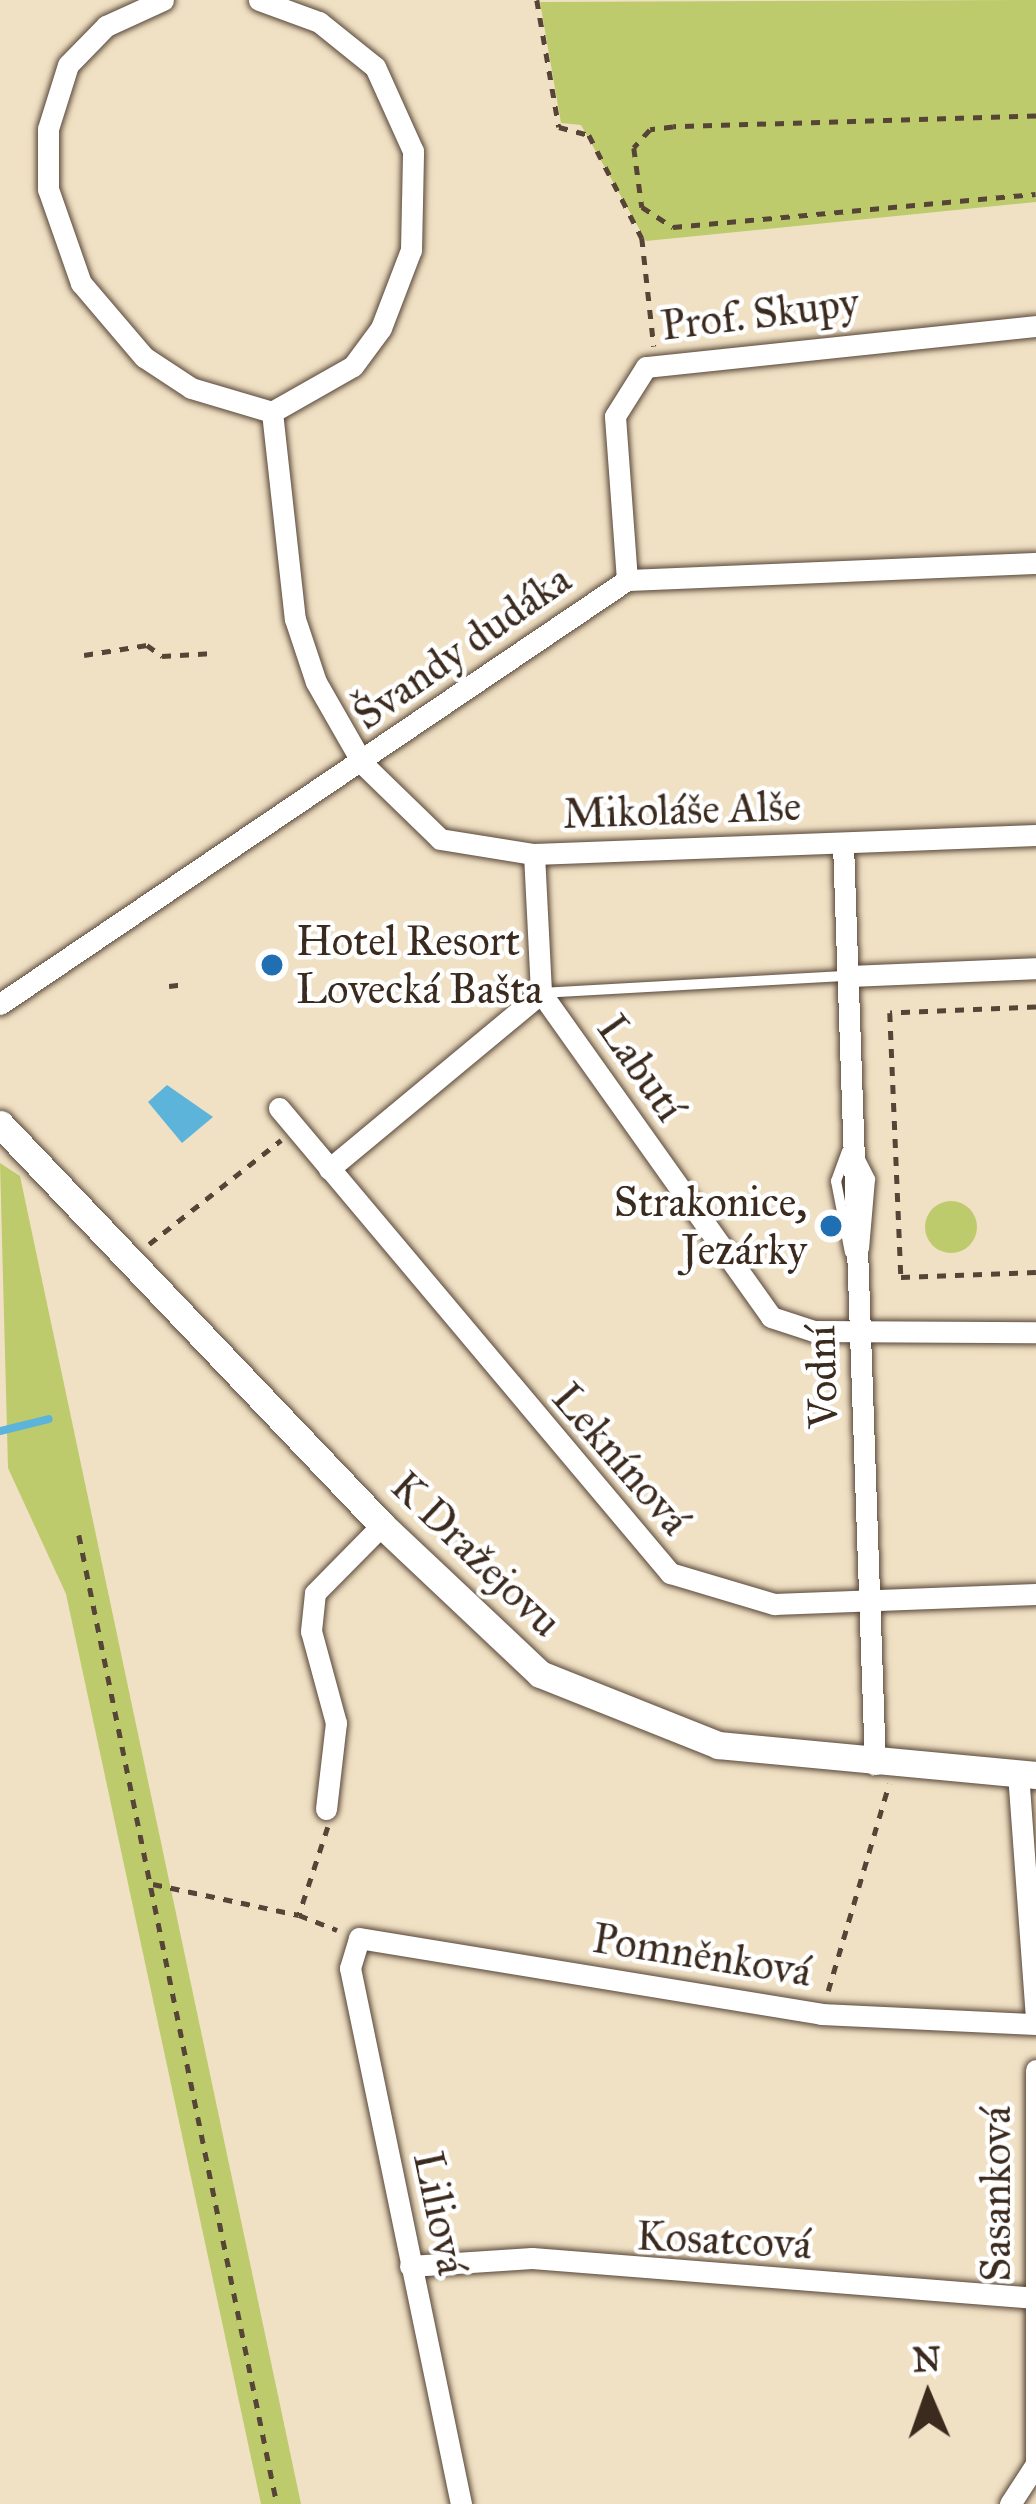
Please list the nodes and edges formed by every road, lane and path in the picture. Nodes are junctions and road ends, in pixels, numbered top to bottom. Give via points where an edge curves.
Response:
1 (163, 0) edge
2 (259, 0) edge
3 (537, 0) edge
4 (1036, 116) edge
5 (1036, 194) edge
6 (1036, 326) edge
7 (656, 363) junction
8 (272, 412) junction
9 (1036, 563) edge
10 (627, 580) junction
11 (214, 653) dead end
12 (84, 655) dead end
13 (363, 764) junction
14 (1036, 835) edge
15 (843, 844) junction
16 (534, 854) junction
17 (1036, 968) edge
18 (848, 976) junction
19 (185, 984) dead end
20 (169, 986) dead end
21 (541, 993) junction
22 (0, 1004) edge
23 (1036, 1007) edge
24 (279, 1108) dead end
25 (0, 1124) edge
26 (296, 1128) junction
27 (329, 1169) junction
28 (130, 1259) junction
29 (1036, 1272) edge
30 (1036, 1331) edge
31 (860, 1332) junction
32 (382, 1526) junction
33 (79, 1535) dead end
34 (1036, 1594) edge
35 (869, 1599) junction
36 (883, 1770) junction
37 (1027, 1774) edge
38 (326, 1809) joint
39 (153, 1884) junction
40 (299, 1915) junction
41 (359, 1938) junction
42 (821, 2014) junction
43 (1036, 2021) edge
44 (1036, 2070) edge
45 (410, 2266) junction
46 (1035, 2298) edge
47 (1035, 2467) edge
48 (277, 2504) edge
49 (460, 2504) edge
50 (1010, 2504) edge

1 - 8 street via 106,26 68,65 48,129 48,189 81,283 144,357 191,388
2 - 8 street via 319,22 375,67 413,151 410,250 381,328 353,366
3 - 7 path via 559,128 590,135 642,238
4 - 5 path via 674,127 650,130 634,148 642,207 674,227
6 - 7 street, Prof. Skupy
7 - 10 street, Prof. Skupy via 632,378 615,416
8 - 13 street via 295,619
9 - 10 street, Švandy dudáka
10 - 13 street, Švandy dudáka
11 - 12 path via 162,656 147,645
13 - 16 street, Mikoláše Alše via 440,838
13 - 22 street, Švandy dudáka
14 - 15 street, Mikoláše Alše
15 - 16 street, Mikoláše Alše
15 - 18 street, Vodní
16 - 21 street, Labutí
17 - 18 street
18 - 21 lane
18 - 31 street, Vodní
19 - 20 path
21 - 27 street
21 - 31 street, Labutí via 756,1301 791,1327
23 - 29 path via 890,1013 901,1277
24 - 26 street, Leknínová
25 - 28 street, K Dražejovu
26 - 27 street, Leknínová
26 - 28 path
27 - 35 street, Leknínová via 645,1554 736,1600
28 - 32 street, K Dražejovu
30 - 31 street, Labutí
31 - 35 street, Vodní
32 - 36 street, K Dražejovu via 488,1633 598,1706 718,1745
32 - 38 street via 315,1594 311,1631 336,1724
33 - 39 path
34 - 35 street, Leknínová
35 - 36 street, Vodní
36 - 37 street, K Dražejovu
36 - 42 path
37 - 43 street
38 - 40 path
39 - 40 path
39 - 48 path
40 - 41 path
41 - 42 street, Pomněnková
41 - 45 street, Liliová via 350,1968
42 - 43 street, Pomněnková
44 - 46 street, Sasanková
45 - 46 street, Kosatcová via 532,2258
45 - 49 street, Liliová
46 - 47 street, Sasanková
47 - 50 street

